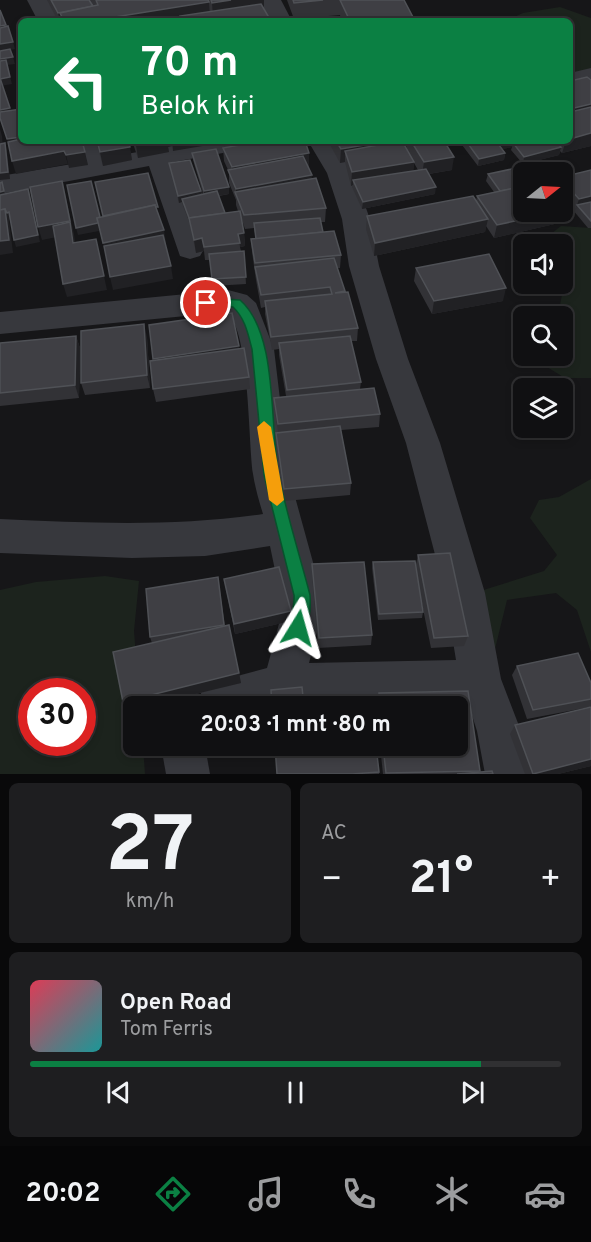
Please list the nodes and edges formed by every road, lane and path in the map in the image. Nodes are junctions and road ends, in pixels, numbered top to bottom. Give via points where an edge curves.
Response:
1 (38, 0) edge
2 (270, 0) edge
3 (47, 18) edge
4 (279, 18) edge
5 (591, 75) edge
6 (573, 79) edge
7 (92, 144) edge
8 (229, 144) edge
9 (323, 144) edge
10 (158, 157) junction
11 (99, 169) junction
12 (0, 185) edge
13 (190, 249) edge
14 (0, 323) edge
15 (285, 527) junction
16 (0, 536) edge
17 (480, 679) junction
18 (283, 685) junction
19 (241, 696) edge
20 (185, 756) edge
21 (188, 774) edge
22 (507, 774) edge

1 - 3 street
2 - 4 street
5 - 6 street
7 - 11 street
8 - 10 street
9 - 17 street via 340,173 356,219 364,266 423,443 465,593
10 - 11 street
10 - 13 street
11 - 12 street
14 - 15 street via 236,303 245,311 258,349 271,475
15 - 16 street via 205,539 132,541
15 - 18 street via 303,609
17 - 18 street
17 - 22 street via 499,731
18 - 19 street
20 - 21 street

